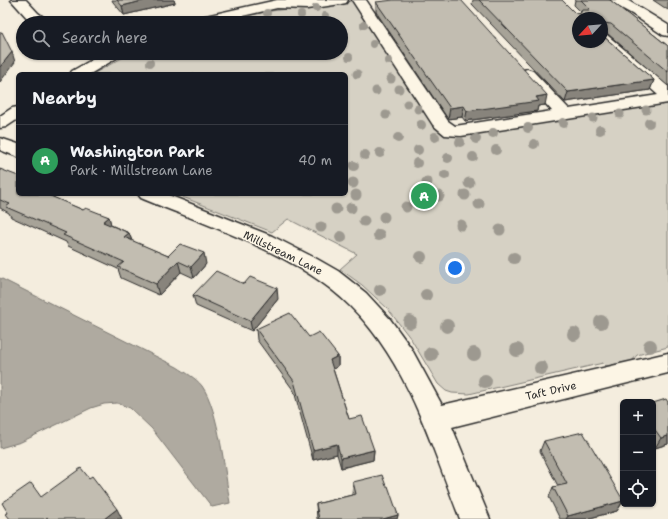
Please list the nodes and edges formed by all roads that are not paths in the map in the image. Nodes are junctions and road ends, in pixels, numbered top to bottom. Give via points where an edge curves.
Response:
1 (18, 0) edge
2 (295, 0) edge
3 (341, 0) edge
4 (359, 0) edge
5 (621, 0) edge
6 (279, 5) junction
7 (33, 16) edge
8 (226, 16) edge
9 (668, 32) edge
10 (608, 43) edge
11 (101, 60) edge
12 (518, 64) edge
13 (81, 72) edge
14 (668, 95) edge
15 (668, 98) edge
16 (16, 113) edge
17 (564, 114) junction
18 (0, 123) edge
19 (16, 131) edge
20 (0, 143) edge
21 (16, 150) edge
22 (153, 196) edge
23 (668, 363) edge
24 (434, 419) junction
25 (475, 519) edge

1 - 7 street
2 - 6 street
3 - 6 street via 307,5
4 - 17 street via 446,128 451,131
5 - 9 street
6 - 8 street
10 - 14 street
11 - 13 street
12 - 17 street
15 - 17 street
16 - 18 street
18 - 19 street
20 - 21 street
22 - 24 street, Millstream Lane via 261,241 298,258 330,277 364,305 393,340
23 - 24 street, Taft Drive
24 - 25 street, Millstream Lane

